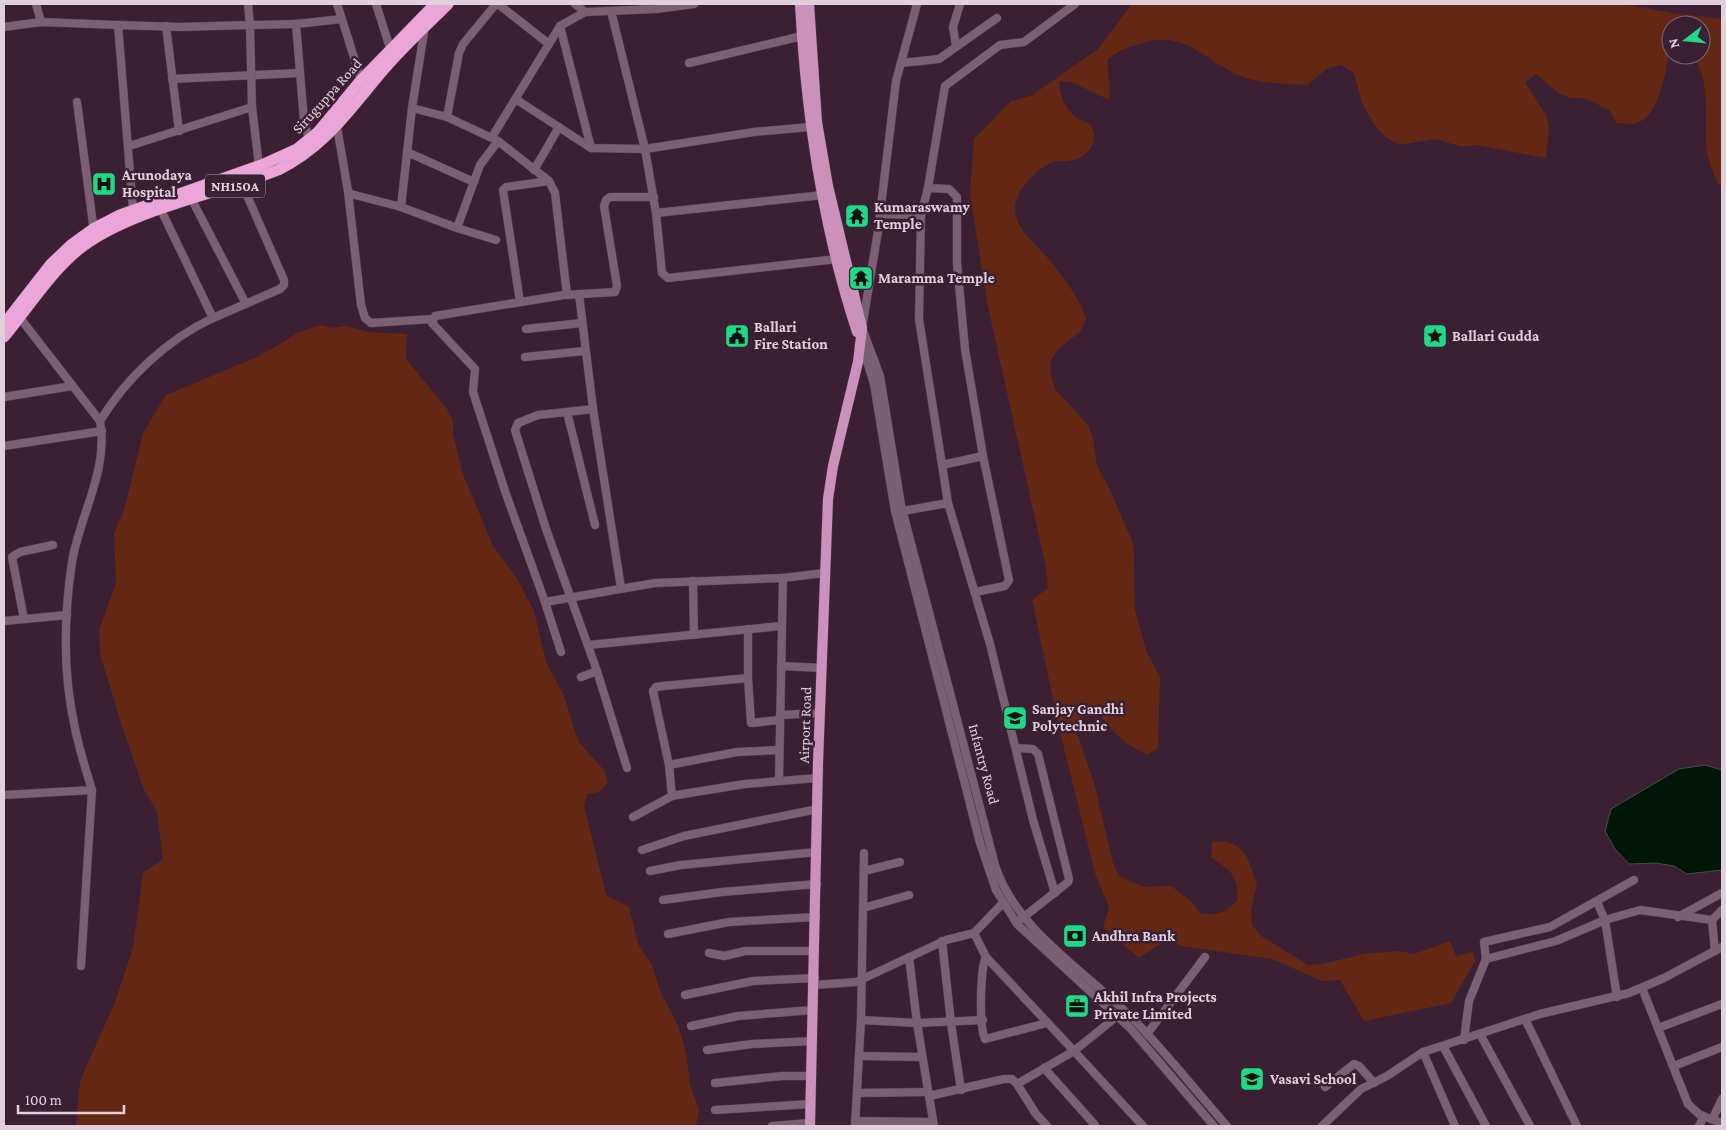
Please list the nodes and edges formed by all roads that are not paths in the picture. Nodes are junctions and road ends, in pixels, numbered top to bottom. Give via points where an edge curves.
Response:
1 (36, 4) edge
2 (248, 4) edge
3 (337, 4) edge
4 (376, 4) edge
5 (435, 4) edge
6 (448, 4) edge
7 (497, 4) edge
8 (575, 4) edge
9 (694, 4) edge
10 (800, 4) edge
11 (808, 4) edge
12 (917, 4) edge
13 (960, 4) edge
14 (1072, 5) edge
15 (611, 11) junction
16 (584, 12) junction
17 (998, 18) dead end
18 (342, 19) junction
19 (41, 22) junction
20 (422, 23) junction
21 (296, 24) junction
22 (118, 25) junction
23 (250, 25) junction
24 (166, 26) junction
25 (560, 26) junction
26 (4, 27) edge
27 (802, 36) junction
28 (550, 44) junction
29 (956, 46) junction
30 (390, 48) junction
31 (901, 63) junction
32 (690, 64) dead end
33 (299, 74) junction
34 (250, 76) junction
35 (172, 79) junction
36 (361, 80) junction
37 (517, 100) junction
38 (77, 102) dead end
39 (252, 107) junction
40 (412, 108) junction
41 (448, 117) junction
42 (337, 127) junction
43 (559, 127) junction
44 (810, 127) junction
45 (179, 130) junction
46 (309, 139) junction
47 (495, 139) junction
48 (129, 146) junction
49 (591, 148) junction
50 (645, 149) junction
51 (407, 152) junction
52 (259, 166) junction
53 (534, 170) junction
54 (549, 181) junction
55 (474, 182) junction
56 (242, 184) junction
57 (928, 188) junction
58 (348, 191) junction
59 (822, 195) junction
60 (654, 197) junction
61 (192, 200) junction
62 (400, 207) junction
63 (133, 210) junction
64 (161, 210) junction
65 (656, 213) junction
66 (880, 214) junction
67 (921, 215) junction
68 (457, 228) junction
69 (94, 233) junction
70 (496, 240) dead end
71 (837, 259) junction
72 (579, 294) junction
73 (567, 295) junction
74 (520, 302) junction
75 (246, 304) junction
76 (20, 318) junction
77 (213, 318) junction
78 (432, 318) junction
79 (582, 323) junction
80 (4, 324) edge
81 (862, 328) junction
82 (526, 329) dead end
83 (4, 337) edge
84 (860, 340) junction
85 (585, 351) junction
86 (525, 357) dead end
87 (72, 386) junction
88 (4, 397) edge
89 (593, 409) junction
90 (567, 412) junction
91 (100, 422) junction
92 (102, 431) junction
93 (4, 446) edge
94 (983, 456) junction
95 (942, 465) junction
96 (948, 503) junction
97 (903, 511) junction
98 (594, 525) dead end
99 (53, 545) dead end
100 (824, 573) junction
101 (782, 578) junction
102 (693, 581) junction
103 (621, 588) junction
104 (975, 592) junction
105 (571, 597) junction
106 (545, 602) junction
107 (66, 615) junction
108 (24, 619) junction
109 (4, 621) edge
110 (781, 626) junction
111 (748, 629) junction
112 (694, 635) junction
113 (588, 645) junction
114 (561, 652) dead end
115 (781, 666) junction
116 (822, 668) junction
117 (597, 671) junction
118 (581, 677) dead end
119 (748, 678) junction
120 (820, 713) junction
121 (780, 717) junction
122 (1016, 748) junction
123 (779, 750) junction
124 (669, 765) junction
125 (627, 768) dead end
126 (818, 778) junction
127 (779, 781) junction
128 (92, 790) junction
129 (4, 795) edge
130 (672, 796) junction
131 (818, 808) junction
132 (633, 817) dead end
133 (642, 850) dead end
134 (817, 852) junction
135 (864, 854) dead end
136 (900, 862) dead end
137 (650, 871) dead end
138 (864, 871) junction
139 (1634, 880) dead end
140 (817, 884) junction
141 (1055, 893) junction
142 (1722, 893) edge
143 (909, 895) dead end
144 (663, 900) dead end
145 (1597, 902) junction
146 (1002, 903) junction
147 (863, 908) junction
148 (1722, 910) edge
149 (1023, 916) junction
150 (816, 917) junction
151 (1678, 917) junction
152 (1605, 920) junction
153 (1712, 920) junction
154 (1017, 924) junction
155 (974, 933) junction
156 (668, 934) dead end
157 (942, 942) junction
158 (1719, 949) edge
159 (815, 951) junction
160 (709, 953) dead end
161 (909, 957) junction
162 (986, 957) junction
163 (1204, 957) dead end
164 (1486, 959) junction
165 (82, 966) dead end
166 (860, 980) junction
167 (814, 982) junction
168 (1642, 988) junction
169 (685, 996) dead end
170 (1617, 997) junction
171 (1722, 1004) edge
172 (814, 1010) junction
173 (1125, 1011) junction
174 (1118, 1016) junction
175 (1525, 1019) junction
176 (861, 1020) junction
177 (983, 1020) junction
178 (917, 1023) junction
179 (951, 1023) junction
180 (1047, 1023) junction
181 (691, 1026) dead end
182 (1658, 1028) junction
183 (1147, 1034) junction
184 (1480, 1034) junction
185 (1464, 1040) junction
186 (813, 1041) junction
187 (1443, 1046) junction
188 (1722, 1047) edge
189 (707, 1050) dead end
190 (1074, 1051) junction
191 (1423, 1052) junction
192 (859, 1056) junction
193 (922, 1057) junction
194 (1674, 1066) junction
195 (1044, 1068) junction
196 (812, 1076) junction
197 (1374, 1082) junction
198 (715, 1083) dead end
199 (1017, 1084) junction
200 (1325, 1087) dead end
201 (961, 1090) junction
202 (857, 1093) junction
203 (928, 1094) junction
204 (1722, 1099) edge
205 (811, 1104) junction
206 (715, 1110) dead end
207 (1704, 1116) junction
208 (1713, 1118) junction
209 (1330, 1123) edge
210 (1722, 1123) edge
211 (855, 1124) edge
212 (934, 1124) edge
213 (810, 1125) edge
214 (1095, 1125) edge
215 (772, 1126) edge
216 (1047, 1126) edge
217 (1143, 1126) edge
218 (1214, 1126) edge
219 (1226, 1126) edge
220 (1322, 1126) edge
221 (1455, 1126) edge
222 (1486, 1126) edge
223 (1530, 1126) edge
224 (1577, 1126) edge
225 (1700, 1126) edge

1 - 19 street
2 - 23 street
3 - 18 street
4 - 30 street
5 - 20 highway, Siruguppa Road / NH150A
6 - 20 highway, NH150A
7 - 28 street
7 - 41 street via 459,52
8 - 16 street
9 - 15 street
10 - 27 main road
11 - 81 main road, Airport Road via 817,122 828,186
12 - 31 street
13 - 29 street via 953,27
14 - 57 street via 1024,42 1000,45 945,86
15 - 16 street
15 - 50 street
16 - 25 street
17 - 29 street
18 - 21 street
18 - 36 street
19 - 22 street
19 - 26 street
20 - 30 highway, Siruguppa Road / NH150A
20 - 40 street
20 - 42 highway, NH150A
21 - 23 street
21 - 33 street
22 - 24 street
22 - 48 street
23 - 24 street
23 - 34 street
24 - 35 street
25 - 28 street
25 - 49 street
27 - 32 street
27 - 44 main road
28 - 37 street
29 - 31 street via 939,59
30 - 36 highway, Siruguppa Road / NH150A
31 - 66 street
33 - 34 street
33 - 46 street
34 - 35 street
34 - 39 street
35 - 45 street
36 - 46 highway, Siruguppa Road / NH150A
37 - 43 street
37 - 47 street
38 - 69 street
39 - 45 street
39 - 52 street
40 - 41 street
40 - 51 street
41 - 47 street
42 - 56 highway, NH150A via 297,161
42 - 58 street
43 - 49 street
43 - 53 street
44 - 50 street
44 - 59 main road
45 - 48 street
46 - 52 highway, Siruguppa Road / NH150A via 297,149
47 - 53 street
47 - 55 street
48 - 63 street
49 - 50 street
50 - 60 street
51 - 55 street
51 - 62 street
52 - 63 highway, Siruguppa Road / NH150A
53 - 54 street
54 - 73 street via 555,193
54 - 74 street via 503,190
55 - 68 street
56 - 61 highway, NH150A
56 - 75 street via 284,280 284,285
57 - 67 street
57 - 94 street via 949,189 957,197 965,349
58 - 62 street
58 - 78 street via 365,318 371,323
59 - 65 street
59 - 71 main road
60 - 65 street
60 - 72 street via 610,197 606,200 604,206 617,286 615,292
61 - 64 highway, NH150A
61 - 75 street
62 - 68 street
63 - 69 highway, Siruguppa Road / NH150A
64 - 69 highway, NH150A
64 - 77 street
65 - 71 street via 662,273 668,278
66 - 67 street
66 - 81 street
67 - 95 street via 919,319
68 - 70 street
69 - 76 highway, NH150A via 64,263
69 - 80 highway, Siruguppa Road / NH150A via 56,259
71 - 84 main road
72 - 73 street
72 - 79 street
73 - 74 street
74 - 78 street
75 - 77 street
76 - 83 highway, NH150A
76 - 87 street
77 - 91 street via 187,330 155,358 128,384
78 - 106 street via 434,327 474,369 473,392
79 - 82 street
79 - 85 street
81 - 84 main road, Airport Road
81 - 97 street, Infantry Road via 880,376
84 - 100 main road, Airport Road via 858,362 830,482
84 - 146 street, Infantry Road via 871,370 890,488 924,627 989,875
85 - 86 street
85 - 89 street
87 - 88 street
87 - 91 street
89 - 90 street
89 - 103 street
90 - 98 street
90 - 105 street via 538,415 518,423 515,430
91 - 92 street
92 - 93 street
92 - 107 street via 103,443 95,485 78,534
94 - 95 street
94 - 104 street via 1009,580 1005,586
95 - 96 street
96 - 97 street
96 - 104 street
97 - 149 street, Infantry Road via 995,866 1008,896
99 - 108 street via 20,552 12,557
100 - 101 street
100 - 116 main road, Airport Road
101 - 102 street
101 - 110 street
102 - 103 street
102 - 112 street
103 - 105 street
104 - 122 street
105 - 106 street
105 - 113 street
106 - 114 street
107 - 108 street
107 - 128 street via 68,678 74,726
108 - 109 street
110 - 111 street
110 - 115 street
111 - 112 street
111 - 119 street
112 - 113 street
113 - 117 street
115 - 116 street
115 - 121 street
116 - 120 main road, Airport Road
117 - 118 street
117 - 125 street
119 - 121 street via 752,723
119 - 124 street via 656,687 653,691
120 - 121 street
120 - 126 main road, Airport Road
121 - 123 street
122 - 141 street
122 - 141 street via 1033,749 1038,754 1069,874 1068,882
123 - 124 street via 737,752
123 - 127 street
124 - 130 street
126 - 127 street
126 - 131 main road, Airport Road
127 - 130 street
128 - 129 street
128 - 165 street
130 - 132 street
131 - 133 street via 684,836
131 - 134 main road, Airport Road
134 - 137 street
134 - 140 main road, Airport Road
135 - 138 street
136 - 138 street
138 - 147 street
139 - 145 street
140 - 144 street
140 - 150 main road, Airport Road
141 - 149 street
142 - 151 street
143 - 147 street
145 - 152 street
145 - 164 street via 1550,927 1484,942
146 - 154 street, Infantry Road
146 - 155 street
147 - 166 street
148 - 153 street
149 - 154 street
149 - 173 street, Infantry Road
150 - 156 street via 729,922
150 - 159 main road, Airport Road
151 - 152 street via 1640,910
151 - 153 street
152 - 164 street via 1556,941
152 - 170 street
153 - 158 street
154 - 174 street, Infantry Road
155 - 157 street
155 - 162 street
157 - 161 street
157 - 179 street
158 - 168 street
159 - 160 street via 754,951 724,956
159 - 167 main road, Airport Road
161 - 166 street
161 - 178 street
162 - 177 street via 982,967
162 - 180 street
163 - 183 street
164 - 185 street via 1469,1000
166 - 167 street
166 - 176 street
167 - 169 street via 753,981
167 - 172 main road, Airport Road
168 - 170 street
168 - 182 street
170 - 175 street
171 - 182 street
172 - 181 street via 738,1016
172 - 186 main road, Airport Road
173 - 174 street
173 - 183 street, Infantry Road
174 - 190 street
174 - 218 street, Infantry Road
175 - 184 street
175 - 224 street
176 - 178 street
176 - 192 street
177 - 179 street
177 - 180 street via 984,1036 988,1040
178 - 179 street
178 - 193 street
179 - 201 street
180 - 190 street
182 - 194 street
183 - 219 street, Infantry Road
184 - 185 street
184 - 223 street
185 - 187 street
186 - 189 street
186 - 196 main road, Airport Road
187 - 191 street
187 - 222 street
188 - 194 street
190 - 195 street
190 - 217 street
191 - 197 street
191 - 221 street
192 - 193 street
192 - 202 street
193 - 203 street
194 - 207 street via 1688,1104
195 - 199 street
195 - 214 street
196 - 198 street
196 - 205 main road, Airport Road
197 - 200 street via 1360,1066 1354,1064
197 - 209 street via 1361,1089
199 - 201 street via 1008,1078
199 - 216 street
201 - 203 street
202 - 203 street
202 - 211 street
203 - 212 street
204 - 208 street
205 - 206 street
205 - 213 main road, Airport Road
207 - 208 street
207 - 225 street
208 - 210 street
209 - 220 street
211 - 212 street
213 - 215 street

